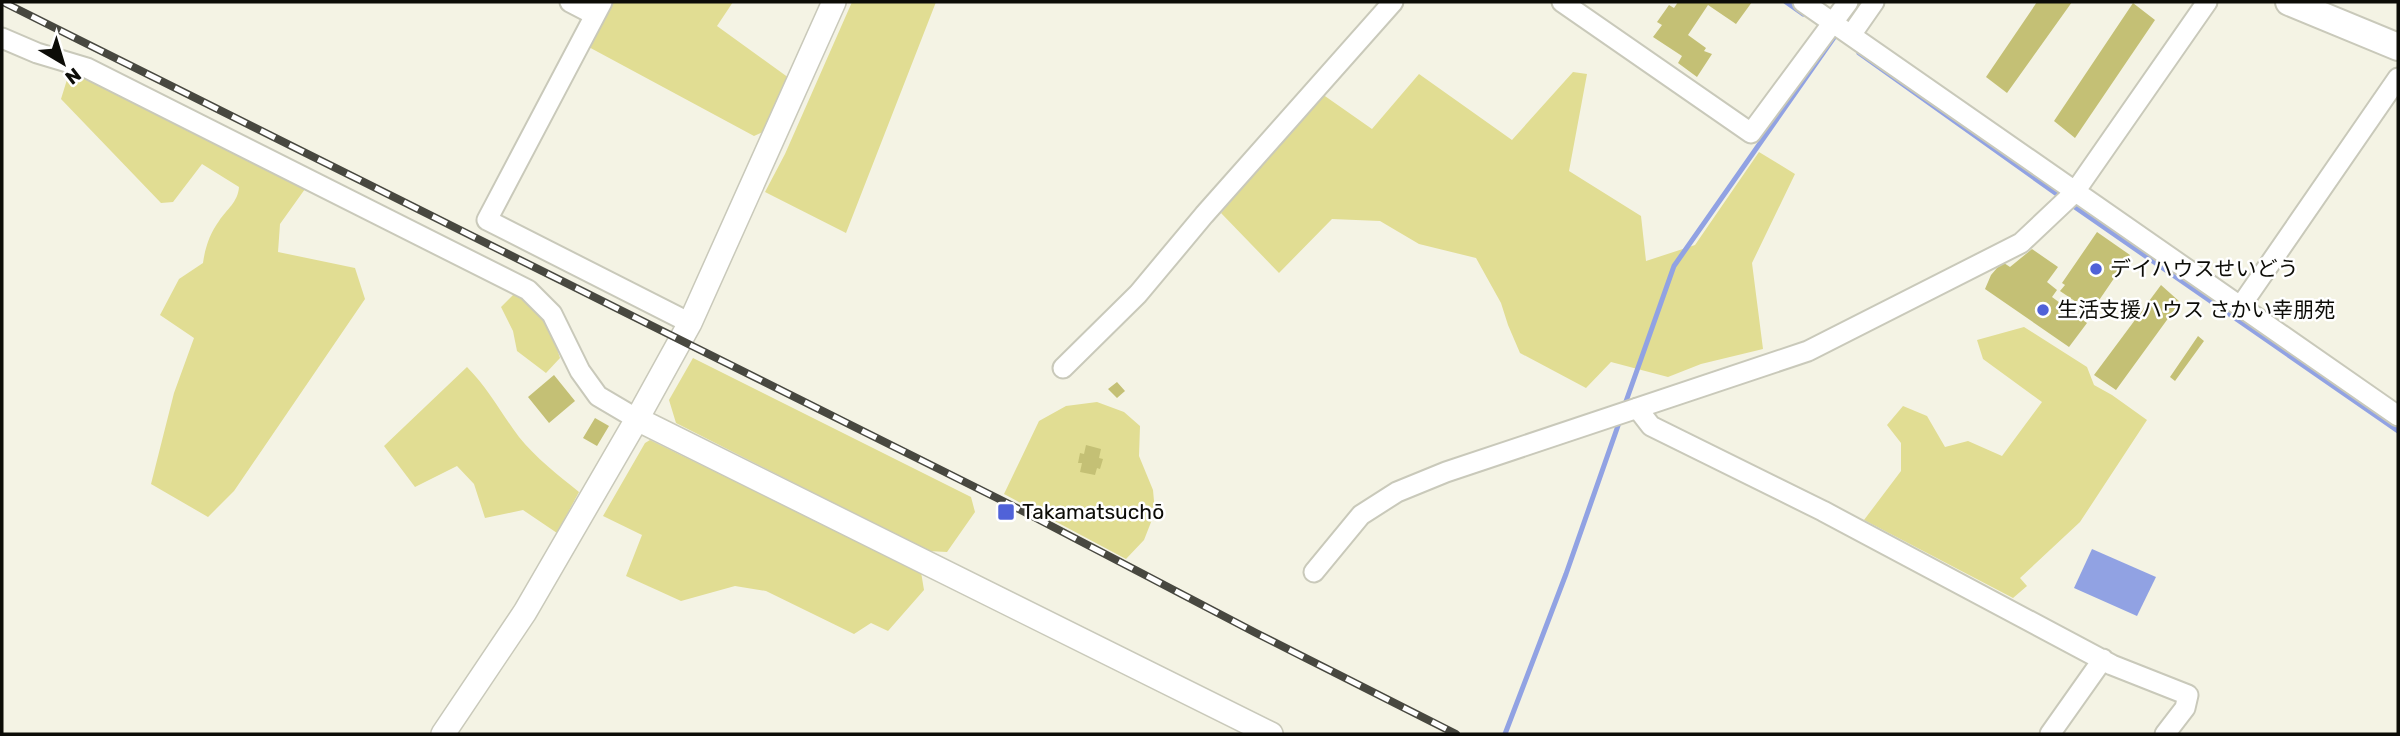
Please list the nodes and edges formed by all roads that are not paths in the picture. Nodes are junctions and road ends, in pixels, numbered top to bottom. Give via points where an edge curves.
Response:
1 (570, 2) edge
2 (834, 2) edge
3 (1393, 2) edge
4 (1562, 2) edge
5 (1803, 2) edge
6 (1848, 2) edge
7 (1874, 2) edge
8 (2207, 2) edge
9 (2289, 2) edge
10 (599, 8) edge
11 (1833, 23) junction
12 (1851, 35) junction
13 (2, 38) edge
14 (2398, 47) edge
15 (2398, 78) edge
16 (2071, 197) junction
17 (2240, 307) junction
18 (690, 323) junction
19 (1063, 368) dead end
20 (1637, 408) junction
21 (2398, 416) edge
22 (637, 419) junction
23 (1314, 572) dead end
24 (2103, 659) junction
25 (443, 734) edge
26 (1271, 734) edge
27 (2050, 734) edge
28 (2165, 734) edge

1 - 10 street
2 - 18 street
3 - 19 street via 1138,294
4 - 11 street via 1751,133
5 - 11 street
6 - 11 street
7 - 12 street
8 - 16 street
9 - 14 main road
10 - 18 street via 487,220
11 - 12 street
12 - 16 street
13 - 22 street via 87,68 528,290 552,314 598,396
15 - 17 street
16 - 17 street
16 - 20 street via 2021,243 1808,351
17 - 21 street
18 - 22 street
20 - 23 street via 1397,492 1361,515
20 - 24 street via 1651,426
22 - 25 street via 525,612
22 - 26 street
24 - 27 street
24 - 28 street via 2188,695 2185,708

